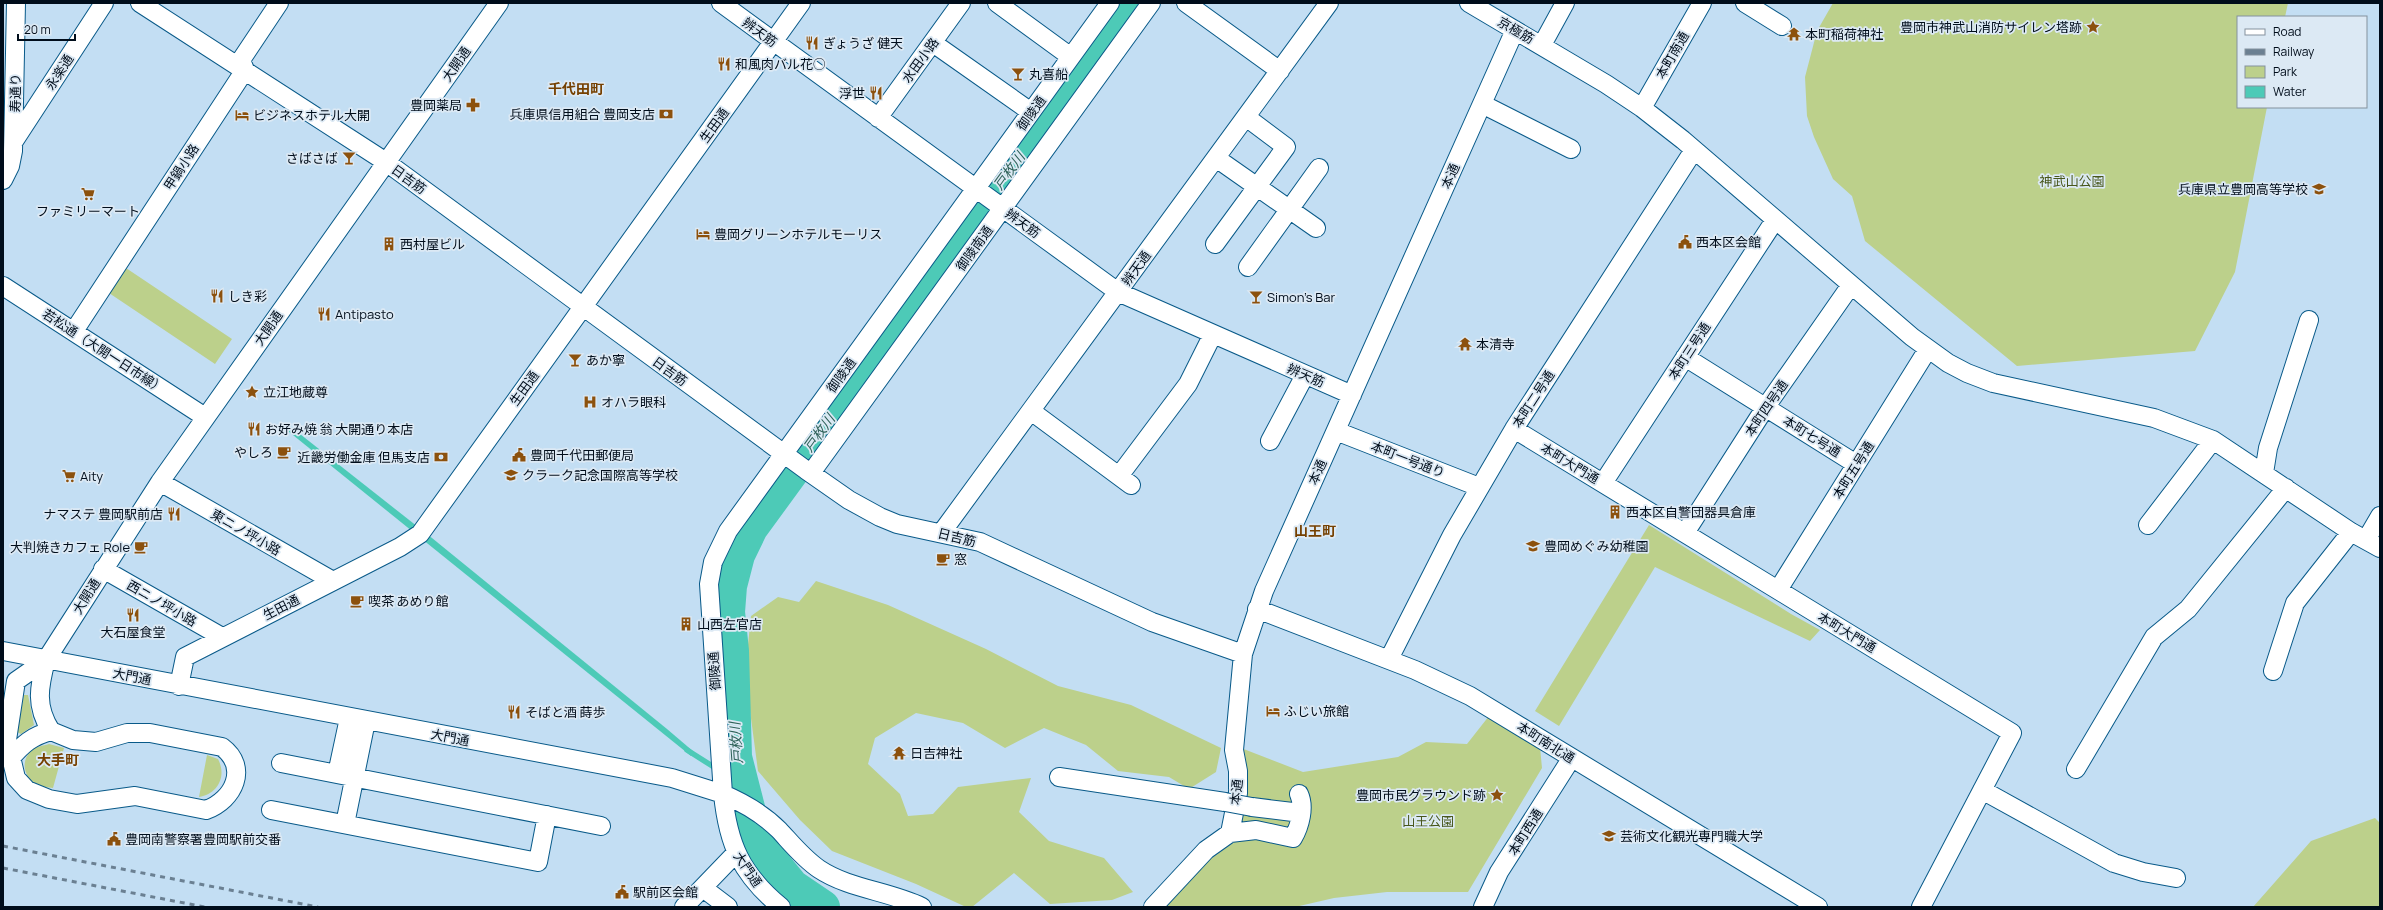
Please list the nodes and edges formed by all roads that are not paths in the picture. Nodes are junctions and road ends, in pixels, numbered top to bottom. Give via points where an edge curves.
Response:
1 (16, 3) edge
2 (104, 3) edge
3 (140, 3) edge
4 (279, 3) edge
5 (499, 3) edge
6 (721, 3) edge
7 (801, 3) edge
8 (961, 3) edge
9 (997, 3) edge
10 (1110, 3) edge
11 (1151, 3) edge
12 (1186, 3) edge
13 (1329, 3) edge
14 (1469, 3) edge
15 (1565, 3) edge
16 (1702, 3) edge
17 (1745, 3) edge
18 (1782, 26) dead end
19 (1515, 30) junction
20 (773, 42) junction
21 (933, 43) junction
22 (1542, 45) junction
23 (1071, 57) junction
24 (245, 70) junction
25 (1280, 71) junction
26 (1482, 104) junction
27 (1642, 108) junction
28 (1031, 112) junction
29 (1246, 117) junction
30 (878, 118) junction
31 (14, 141) junction
32 (1571, 149) dead end
33 (1694, 150) junction
34 (1216, 158) junction
35 (386, 162) junction
36 (1319, 168) dead end
37 (3, 180) edge
38 (1257, 187) junction
39 (978, 190) junction
40 (1000, 207) junction
41 (1289, 210) junction
42 (1775, 220) junction
43 (1316, 228) dead end
44 (1215, 244) dead end
45 (1248, 267) dead end
46 (1851, 285) junction
47 (3, 286) edge
48 (1118, 292) junction
49 (582, 307) junction
50 (2309, 320) dead end
51 (74, 331) junction
52 (1213, 334) junction
53 (1928, 349) junction
54 (1685, 357) junction
55 (1306, 375) junction
56 (1352, 395) junction
57 (1765, 408) junction
58 (1031, 411) junction
59 (205, 417) junction
60 (1514, 429) junction
61 (1336, 431) junction
62 (2213, 440) junction
63 (1270, 441) dead end
64 (786, 455) junction
65 (1856, 464) junction
66 (809, 472) junction
67 (2264, 472) junction
68 (160, 482) junction
69 (1603, 483) junction
70 (1479, 487) junction
71 (2286, 488) junction
72 (2380, 516) edge
73 (2148, 525) dead end
74 (942, 532) junction
75 (1685, 533) junction
76 (2366, 540) edge
77 (103, 569) junction
78 (333, 581) junction
79 (1778, 590) junction
80 (1257, 609) junction
81 (222, 637) junction
82 (3, 651) edge
83 (1242, 654) junction
84 (46, 660) junction
85 (1389, 660) junction
86 (2273, 671) dead end
87 (179, 686) junction
88 (349, 718) junction
89 (366, 721) junction
90 (51, 731) junction
91 (1571, 758) junction
92 (10, 759) junction
93 (281, 762) dead end
94 (2076, 769) dead end
95 (337, 774) junction
96 (355, 777) junction
97 (1059, 777) dead end
98 (1982, 790) junction
99 (723, 794) junction
100 (1298, 794) dead end
101 (271, 810) dead end
102 (1301, 813) junction
103 (547, 815) junction
104 (345, 824) junction
105 (601, 826) dead end
106 (1230, 833) junction
107 (736, 853) junction
108 (2176, 878) dead end
109 (702, 888) junction
110 (684, 907) edge
111 (728, 907) edge
112 (781, 907) edge
113 (922, 907) edge
114 (1153, 907) edge
115 (1483, 907) edge
116 (1818, 907) edge
117 (1921, 907) edge

1 - 31 street, 寿通り
2 - 31 street, 永楽通
3 - 24 street, 日吉筋
4 - 24 street, 甲鍋小路 via 241,60
5 - 35 street, 大開通
6 - 20 street, 辨天筋
7 - 20 street, 生田通
8 - 21 street, 水田小路
9 - 23 street
10 - 23 street, 御陵通
11 - 40 street, 御陵南通
12 - 25 street
13 - 25 street, 辨天通
14 - 19 street, 京極筋
15 - 22 street
16 - 27 street, 本町南通
17 - 18 street
19 - 22 street, 京極筋
19 - 26 street, 本通
20 - 30 street, 辨天筋
20 - 49 street, 生田通
21 - 28 street
21 - 30 street, 水田小路
22 - 27 street, 京極筋
23 - 28 street, 御陵通
24 - 35 street, 日吉筋
24 - 51 street, 甲鍋小路
25 - 29 street, 辨天通
26 - 32 street
26 - 56 street, 本通
27 - 33 street, 京極筋
28 - 39 street, 御陵通
29 - 34 street, 辨天通
29 - 38 street via 1286,147
30 - 39 street, 辨天筋
31 - 37 street, 寿通り via 12,161
33 - 42 street, 京極筋
33 - 60 street, 本町二号通
34 - 38 street
34 - 48 street, 辨天通
35 - 49 street, 日吉筋
35 - 59 street, 大開通
36 - 41 street
38 - 41 street
38 - 44 street
39 - 40 street, 辨天筋
39 - 64 street, 御陵通
40 - 48 street, 辨天筋
40 - 66 street, 御陵南通
41 - 43 street
41 - 45 street
42 - 46 street, 京極筋
42 - 54 street, 本町三号通
46 - 53 street, 京極筋
46 - 57 street, 本町四号通
47 - 51 street, 若松通（大開一日市線）
48 - 52 street, 辨天筋
48 - 58 street, 辨天通
49 - 64 street, 日吉筋
49 - 78 street, 生田通 via 420,534
50 - 67 street via 2268,448
51 - 59 street, 若松通（大開一日市線）
52 - 55 street, 辨天筋
52 - 58 street via 1188,384 1125,480
53 - 62 street, 京極筋 via 1967,373 1993,383 2154,418
53 - 65 street, 本町五号通
54 - 57 street, 本町七号通
54 - 69 street, 本町三号通
55 - 56 street, 辨天筋
55 - 63 street
56 - 61 street, 本通
57 - 65 street, 本町七号通
57 - 75 street, 本町四号通
58 - 74 street, 辨天通
59 - 68 street, 大開通
60 - 69 street, 本町大門通
60 - 70 street, 本町二号通
61 - 70 street, 本町一号通り
61 - 80 street, 本通
62 - 67 street, 京極筋
62 - 73 street
64 - 66 street, 日吉筋
64 - 99 street, 御陵通 via 721,542 710,573 710,609
65 - 79 street, 本町五号通
66 - 74 street, 日吉筋 via 854,503 880,517 897,524
67 - 71 street, 京極筋
68 - 77 street, 大開通
68 - 78 street, 東ニノ坪小路
69 - 75 street, 本町大門通
70 - 85 street, 本町二号通 via 1425,586
71 - 76 street, 京極筋
71 - 94 street via 2191,606 2154,637
72 - 76 street
74 - 83 street, 日吉筋 via 980,542 1152,622
75 - 79 street, 本町大門通
76 - 86 street via 2295,603
77 - 81 street, 西ニノ坪小路
77 - 84 street, 大開通
78 - 81 street, 生田通
79 - 98 street, 本町大門通 via 2012,733
80 - 83 street, 本通
80 - 85 street, 本町南北通
81 - 87 street, 生田通 via 185,657
82 - 84 street, 大門通
83 - 106 street, 本通 via 1234,750 1238,771 1238,793
84 - 87 street, 大門通
84 - 90 street via 39,685 41,712
84 - 92 street via 16,680 7,740
85 - 91 street, 本町南北通 via 1470,696
87 - 88 street, 大門通
88 - 89 street, 大門通
88 - 95 street
89 - 96 street
89 - 99 street, 大門通 via 672,778
90 - 92 street via 22,744
90 - 92 street via 73,740 96,742 127,733 150,733 222,747 230,754 237,776 226,798 217,806 206,810 135,796 77,804 49,799 27,790 16,778
91 - 115 street, 本町西通 via 1500,872
91 - 116 street, 本町南北通
93 - 95 street
95 - 96 street
96 - 103 street
96 - 104 street
97 - 102 street, bridge
98 - 108 street via 2114,863
98 - 117 street, 本町大門通
99 - 107 street, 大門通 via 727,829
99 - 113 street via 751,807 806,860 819,869 850,884
100 - 102 street via 1302,802
101 - 104 street
102 - 106 street via 1298,830 1293,838 1256,830
103 - 104 street via 538,862
103 - 105 street
106 - 114 street via 1206,850
107 - 109 street
107 - 112 street, 大門通 via 752,879
109 - 110 street
109 - 111 street

